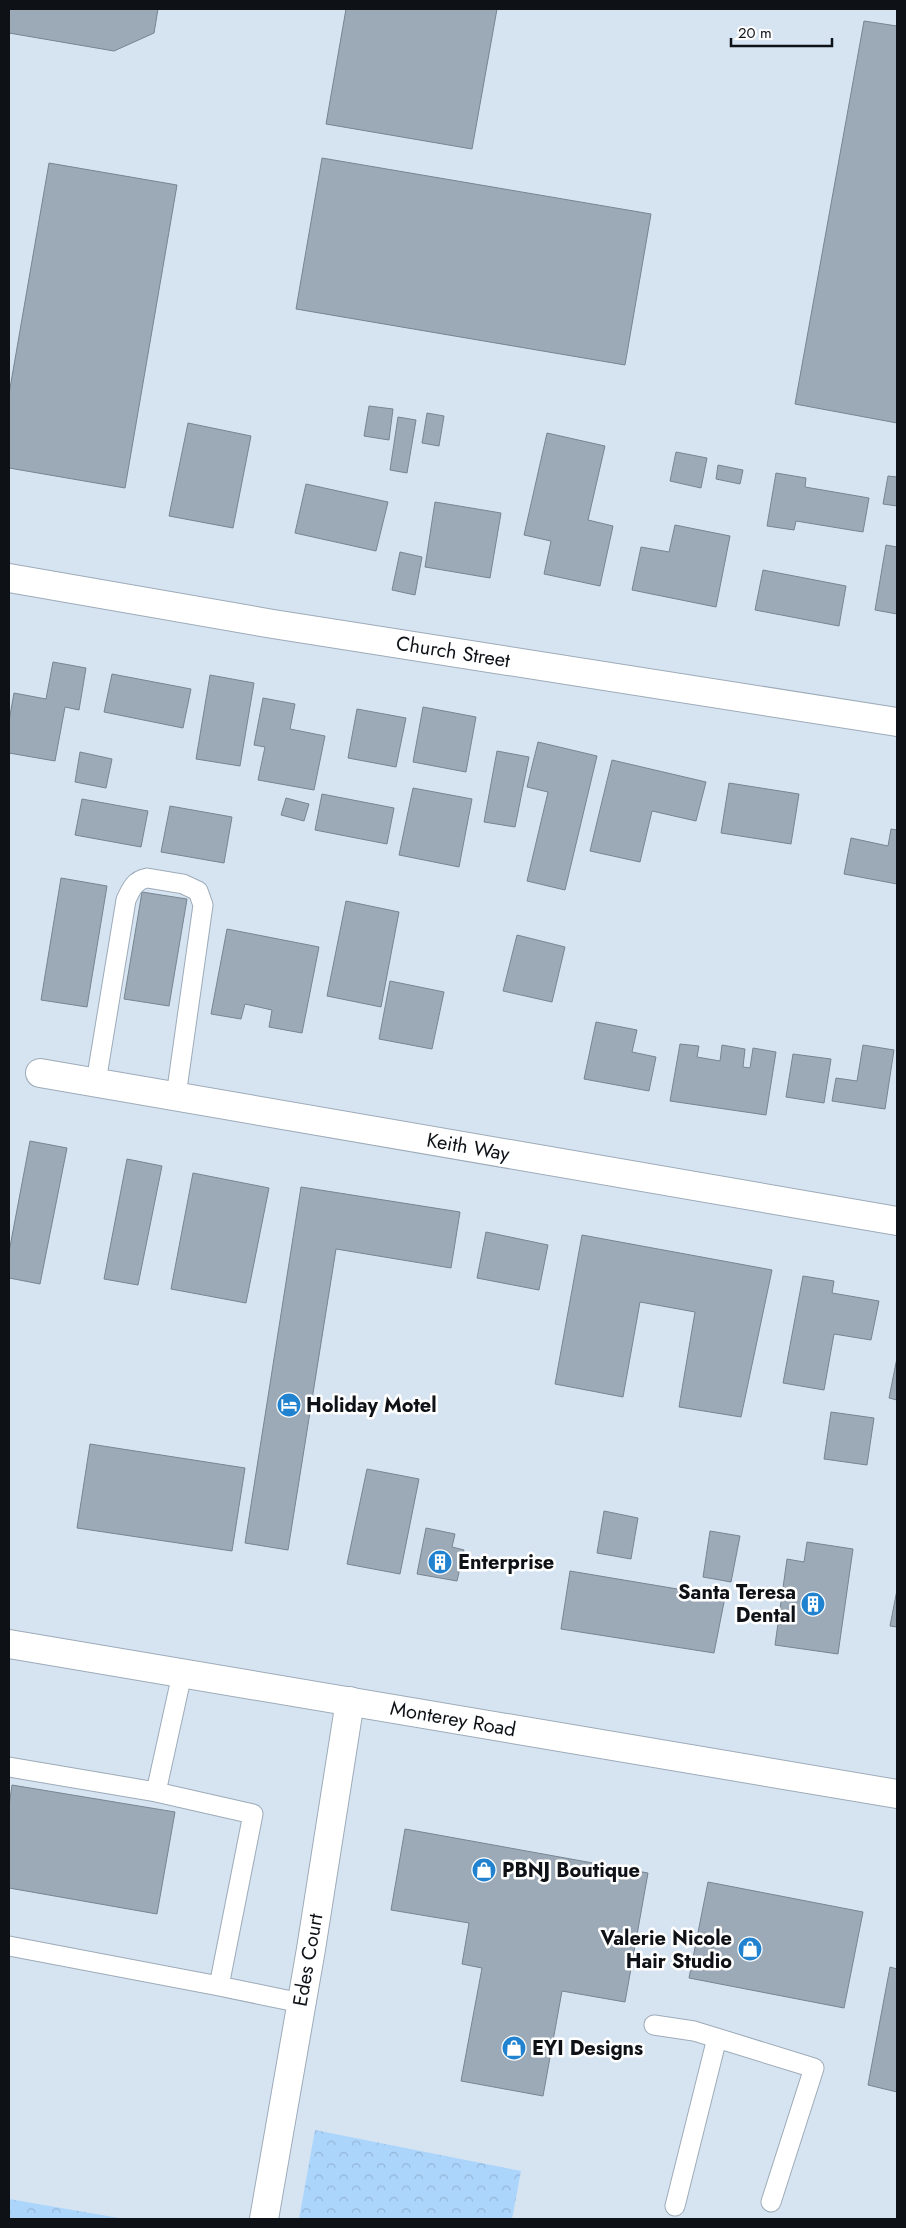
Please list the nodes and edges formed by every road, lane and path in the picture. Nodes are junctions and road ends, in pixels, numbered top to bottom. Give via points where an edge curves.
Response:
1 (9, 578) edge
2 (897, 722) edge
3 (40, 1073) dead end
4 (96, 1082) junction
5 (176, 1096) junction
6 (897, 1221) edge
7 (9, 1644) edge
8 (182, 1674) junction
9 (350, 1701) junction
10 (9, 1767) edge
11 (156, 1792) junction
12 (897, 1794) edge
13 (9, 1946) edge
14 (219, 1986) junction
15 (301, 2003) junction
16 (654, 2026) dead end
17 (717, 2038) junction
18 (771, 2202) dead end
19 (675, 2206) dead end
20 (264, 2219) edge

1 - 2 street, Church Street via 272,624
3 - 4 street, Keith Way
4 - 5 street, Keith Way
4 - 5 lane via 126,900 131,888 141,879 184,884 198,891 203,904
5 - 6 street, Keith Way
7 - 8 street, Monterey Road
8 - 9 street, Monterey Road
8 - 11 lane
9 - 12 street, Monterey Road
9 - 15 street, Edes Court
10 - 11 lane
11 - 14 lane via 253,1814
13 - 14 lane
14 - 15 lane
15 - 20 street, Edes Court
16 - 17 lane via 694,2031
17 - 18 lane via 814,2068
17 - 19 lane

